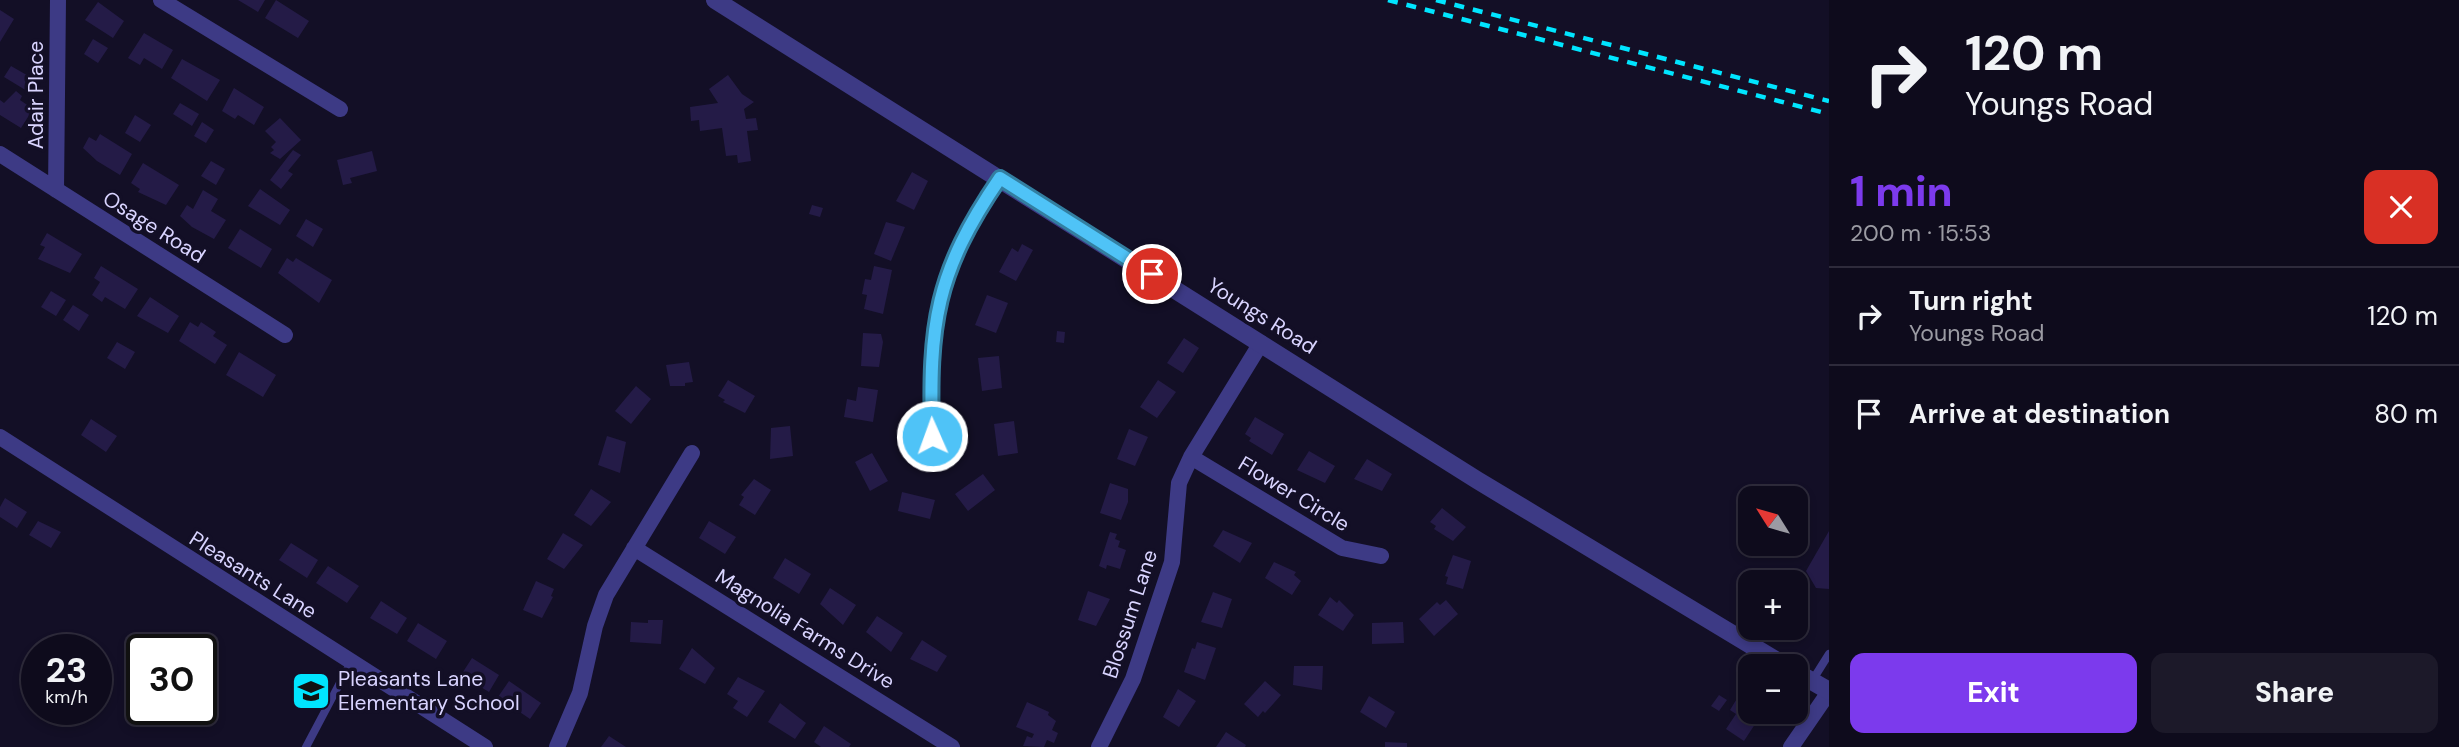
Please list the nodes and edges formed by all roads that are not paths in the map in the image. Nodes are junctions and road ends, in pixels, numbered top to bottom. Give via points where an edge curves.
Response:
1 (58, 0) edge
2 (161, 0) edge
3 (715, 0) edge
4 (340, 109) dead end
5 (0, 155) edge
6 (1000, 178) junction
7 (56, 190) junction
8 (285, 335) dead end
9 (1261, 342) junction
10 (932, 436) dead end
11 (0, 437) edge
12 (692, 453) dead end
13 (1191, 457) junction
14 (635, 548) junction
15 (1381, 556) dead end
16 (1765, 654) edge
17 (1829, 654) edge
18 (351, 662) junction
19 (1808, 678) edge
20 (1812, 681) junction
21 (1829, 692) edge
22 (306, 747) edge
23 (485, 747) edge
24 (557, 747) edge
25 (952, 747) edge
26 (1099, 747) edge
27 (1791, 747) edge

1 - 7 street, Adair Place
2 - 4 street
3 - 6 street, Youngs Road
5 - 7 street, Osage Road
6 - 9 street, Youngs Road
6 - 10 street via 958,246 939,300 930,363
7 - 8 street, Osage Road
9 - 13 street, Blossum Lane
9 - 16 street, Youngs Road via 1477,480
11 - 18 street, Pleasants Lane
12 - 14 street
13 - 15 street, Flower Circle via 1342,548
13 - 26 street, Blossum Lane via 1176,503 1172,562 1133,679
14 - 24 street via 606,595 580,694
14 - 25 street, Magnolia Farms Drive
17 - 20 lane
18 - 22 lane
18 - 23 street, Pleasants Lane
19 - 20 street
20 - 21 street
21 - 27 street

